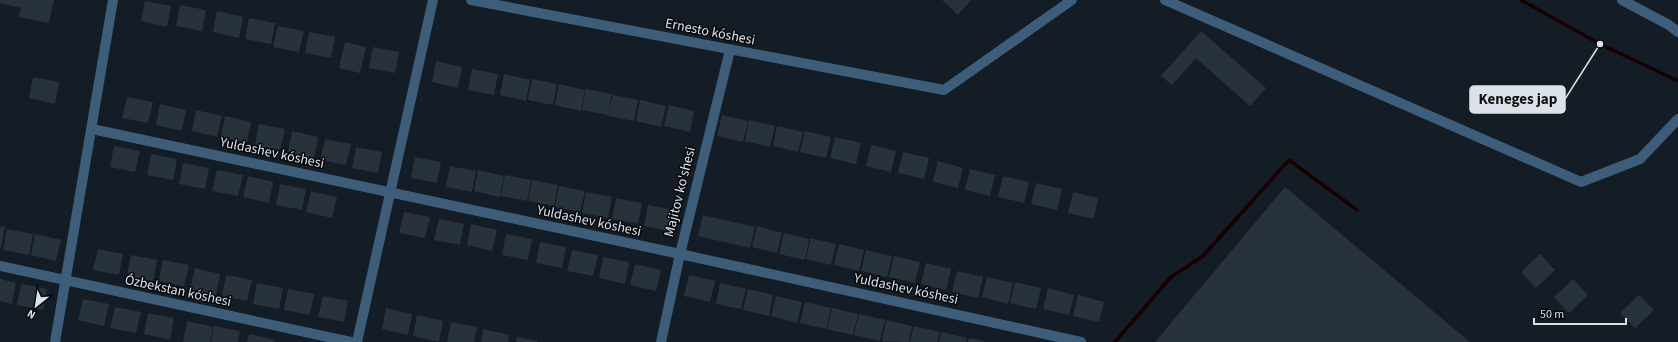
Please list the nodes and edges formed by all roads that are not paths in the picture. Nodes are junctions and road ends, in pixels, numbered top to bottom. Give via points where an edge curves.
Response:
1 (113, 0) edge
2 (433, 0) edge
3 (471, 0) edge
4 (1072, 0) edge
5 (1165, 0) edge
6 (1622, 0) edge
7 (1678, 32) edge
8 (730, 50) junction
9 (1678, 119) edge
10 (92, 130) junction
11 (390, 193) junction
12 (680, 254) junction
13 (0, 266) edge
14 (67, 281) junction
15 (55, 342) edge
16 (351, 342) edge
17 (357, 342) edge
18 (661, 342) edge
19 (1081, 342) edge

1 - 10 street
2 - 11 street
3 - 8 street, Ernesto kóshesi
4 - 8 street, Ernesto kóshesi via 944,90
5 - 9 street via 1581,182 1640,159
6 - 7 street
8 - 12 street, Majitov ko'shesi
10 - 11 street, Yuldashev kóshesi
10 - 14 street
11 - 12 street, Yuldashev kóshesi
11 - 17 street
12 - 18 street, Majitov ko'shesi
12 - 19 street, Yuldashev kóshesi
13 - 14 street, Ózbekstan kóshesi
14 - 15 street
14 - 16 street, Ózbekstan kóshesi

